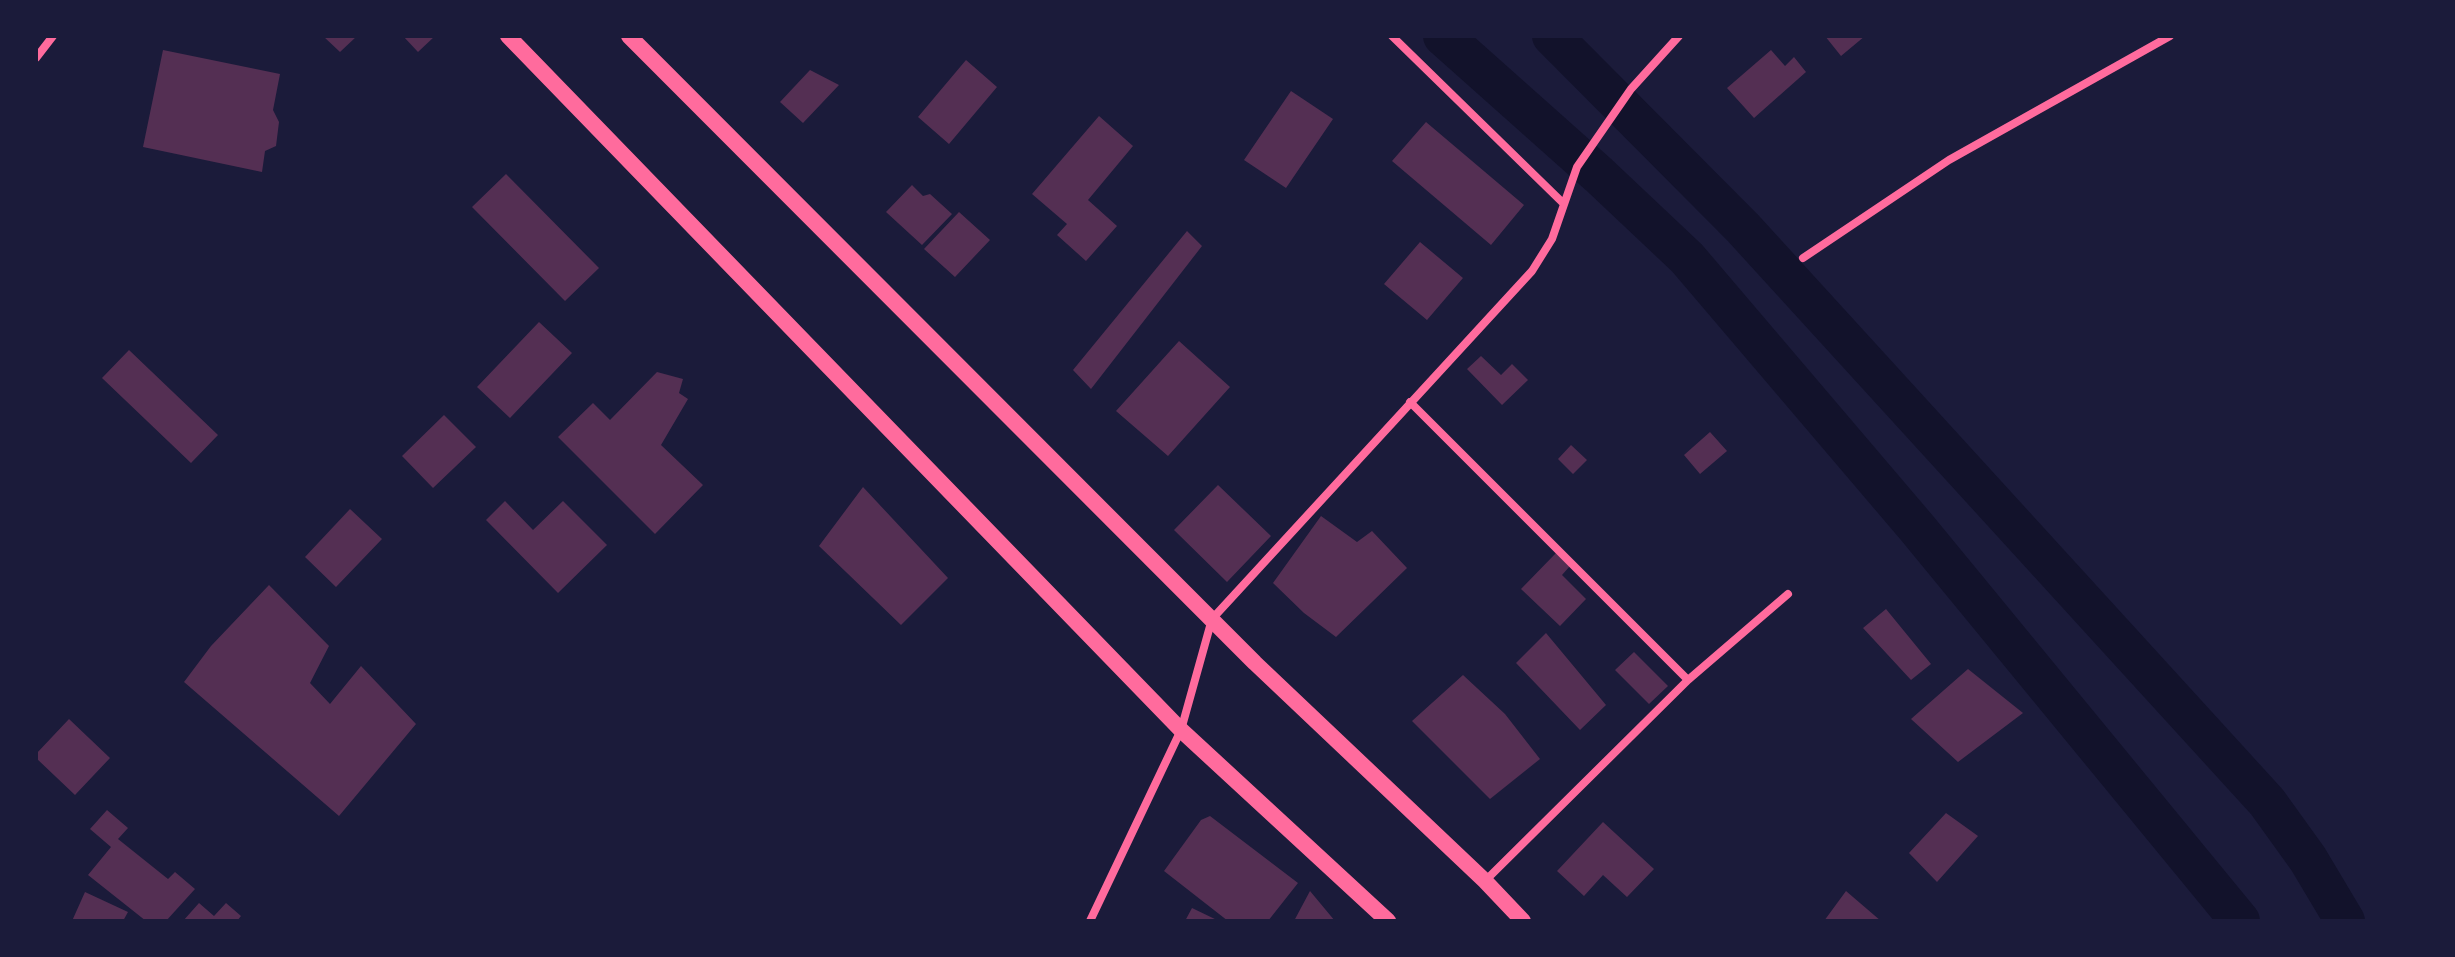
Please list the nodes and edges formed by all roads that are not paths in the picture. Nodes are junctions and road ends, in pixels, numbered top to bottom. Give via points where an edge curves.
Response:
1 (53, 36) edge
2 (508, 36) edge
3 (629, 36) edge
4 (1392, 36) edge
5 (1679, 36) edge
6 (2170, 36) edge
7 (36, 58) edge
8 (1563, 203) junction
9 (1803, 258) dead end
10 (1410, 402) junction
11 (1788, 594) dead end
12 (1212, 619) junction
13 (1688, 680) junction
14 (1181, 730) junction
15 (1485, 881) junction
16 (1090, 921) edge
17 (1388, 921) edge
18 (1523, 921) edge

1 - 7 street
2 - 14 main road
3 - 12 main road
4 - 8 street
5 - 8 street via 1631,89 1577,167
6 - 9 street via 1949,160
8 - 10 street via 1552,239 1532,271
10 - 12 street
10 - 13 street
11 - 13 street
12 - 14 street
12 - 15 main road
13 - 15 street
14 - 16 street
14 - 17 main road
15 - 18 main road

